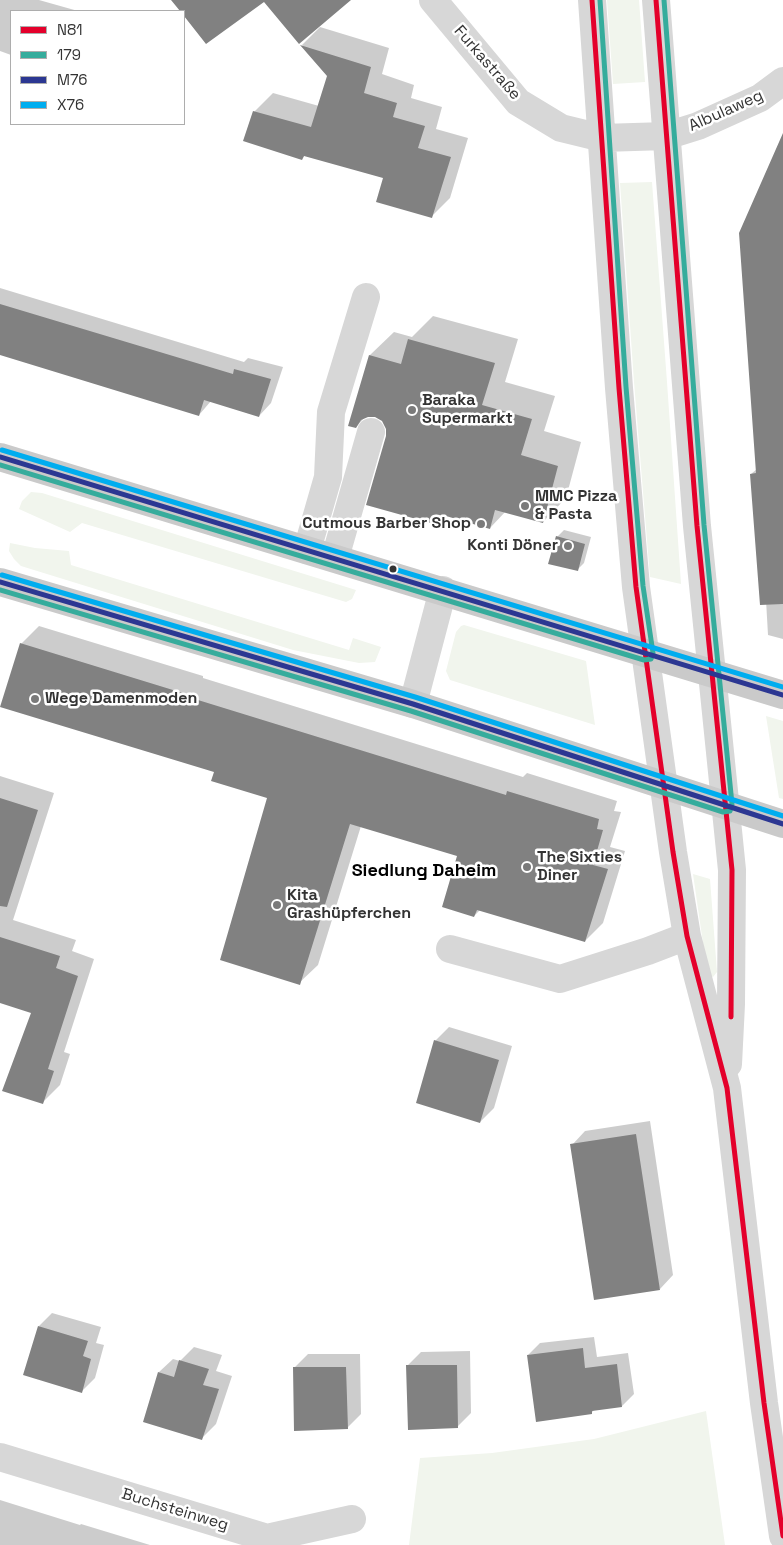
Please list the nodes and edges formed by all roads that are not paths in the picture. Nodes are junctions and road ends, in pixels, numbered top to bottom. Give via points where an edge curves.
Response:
1 (433, 0) edge
2 (592, 0) edge
3 (656, 0) edge
4 (783, 81) edge
5 (666, 136) junction
6 (602, 138) junction
7 (366, 297) dead end
8 (371, 432) dead end
9 (0, 456) edge
10 (307, 550) junction
11 (335, 558) junction
12 (0, 582) edge
13 (443, 590) junction
14 (646, 653) junction
15 (712, 673) junction
16 (783, 695) edge
17 (413, 704) junction
18 (664, 785) junction
19 (725, 805) junction
20 (783, 824) edge
21 (688, 936) junction
22 (450, 949) dead end
23 (727, 1088) junction
24 (774, 1403) edge
25 (0, 1457) edge
26 (352, 1519) dead end
27 (783, 1536) edge

1 - 6 street, Furkastraße via 518,102 560,128
2 - 6 street
3 - 5 street
4 - 5 street, Albulaweg via 760,98 698,126
5 - 6 street, Furkastraße
5 - 15 street
6 - 14 street via 619,388 636,580
7 - 10 street via 330,412 328,477
8 - 11 street
9 - 10 main road
10 - 11 main road
11 - 13 main road
12 - 17 main road
13 - 14 main road
13 - 17 street
14 - 15 main road
14 - 18 street
15 - 16 main road
15 - 19 street
17 - 18 main road
18 - 19 main road
18 - 21 street
19 - 20 main road
19 - 23 street via 732,886
21 - 22 street via 560,979
21 - 23 street
23 - 24 street
24 - 27 street
25 - 26 street, Buchsteinweg via 267,1538

